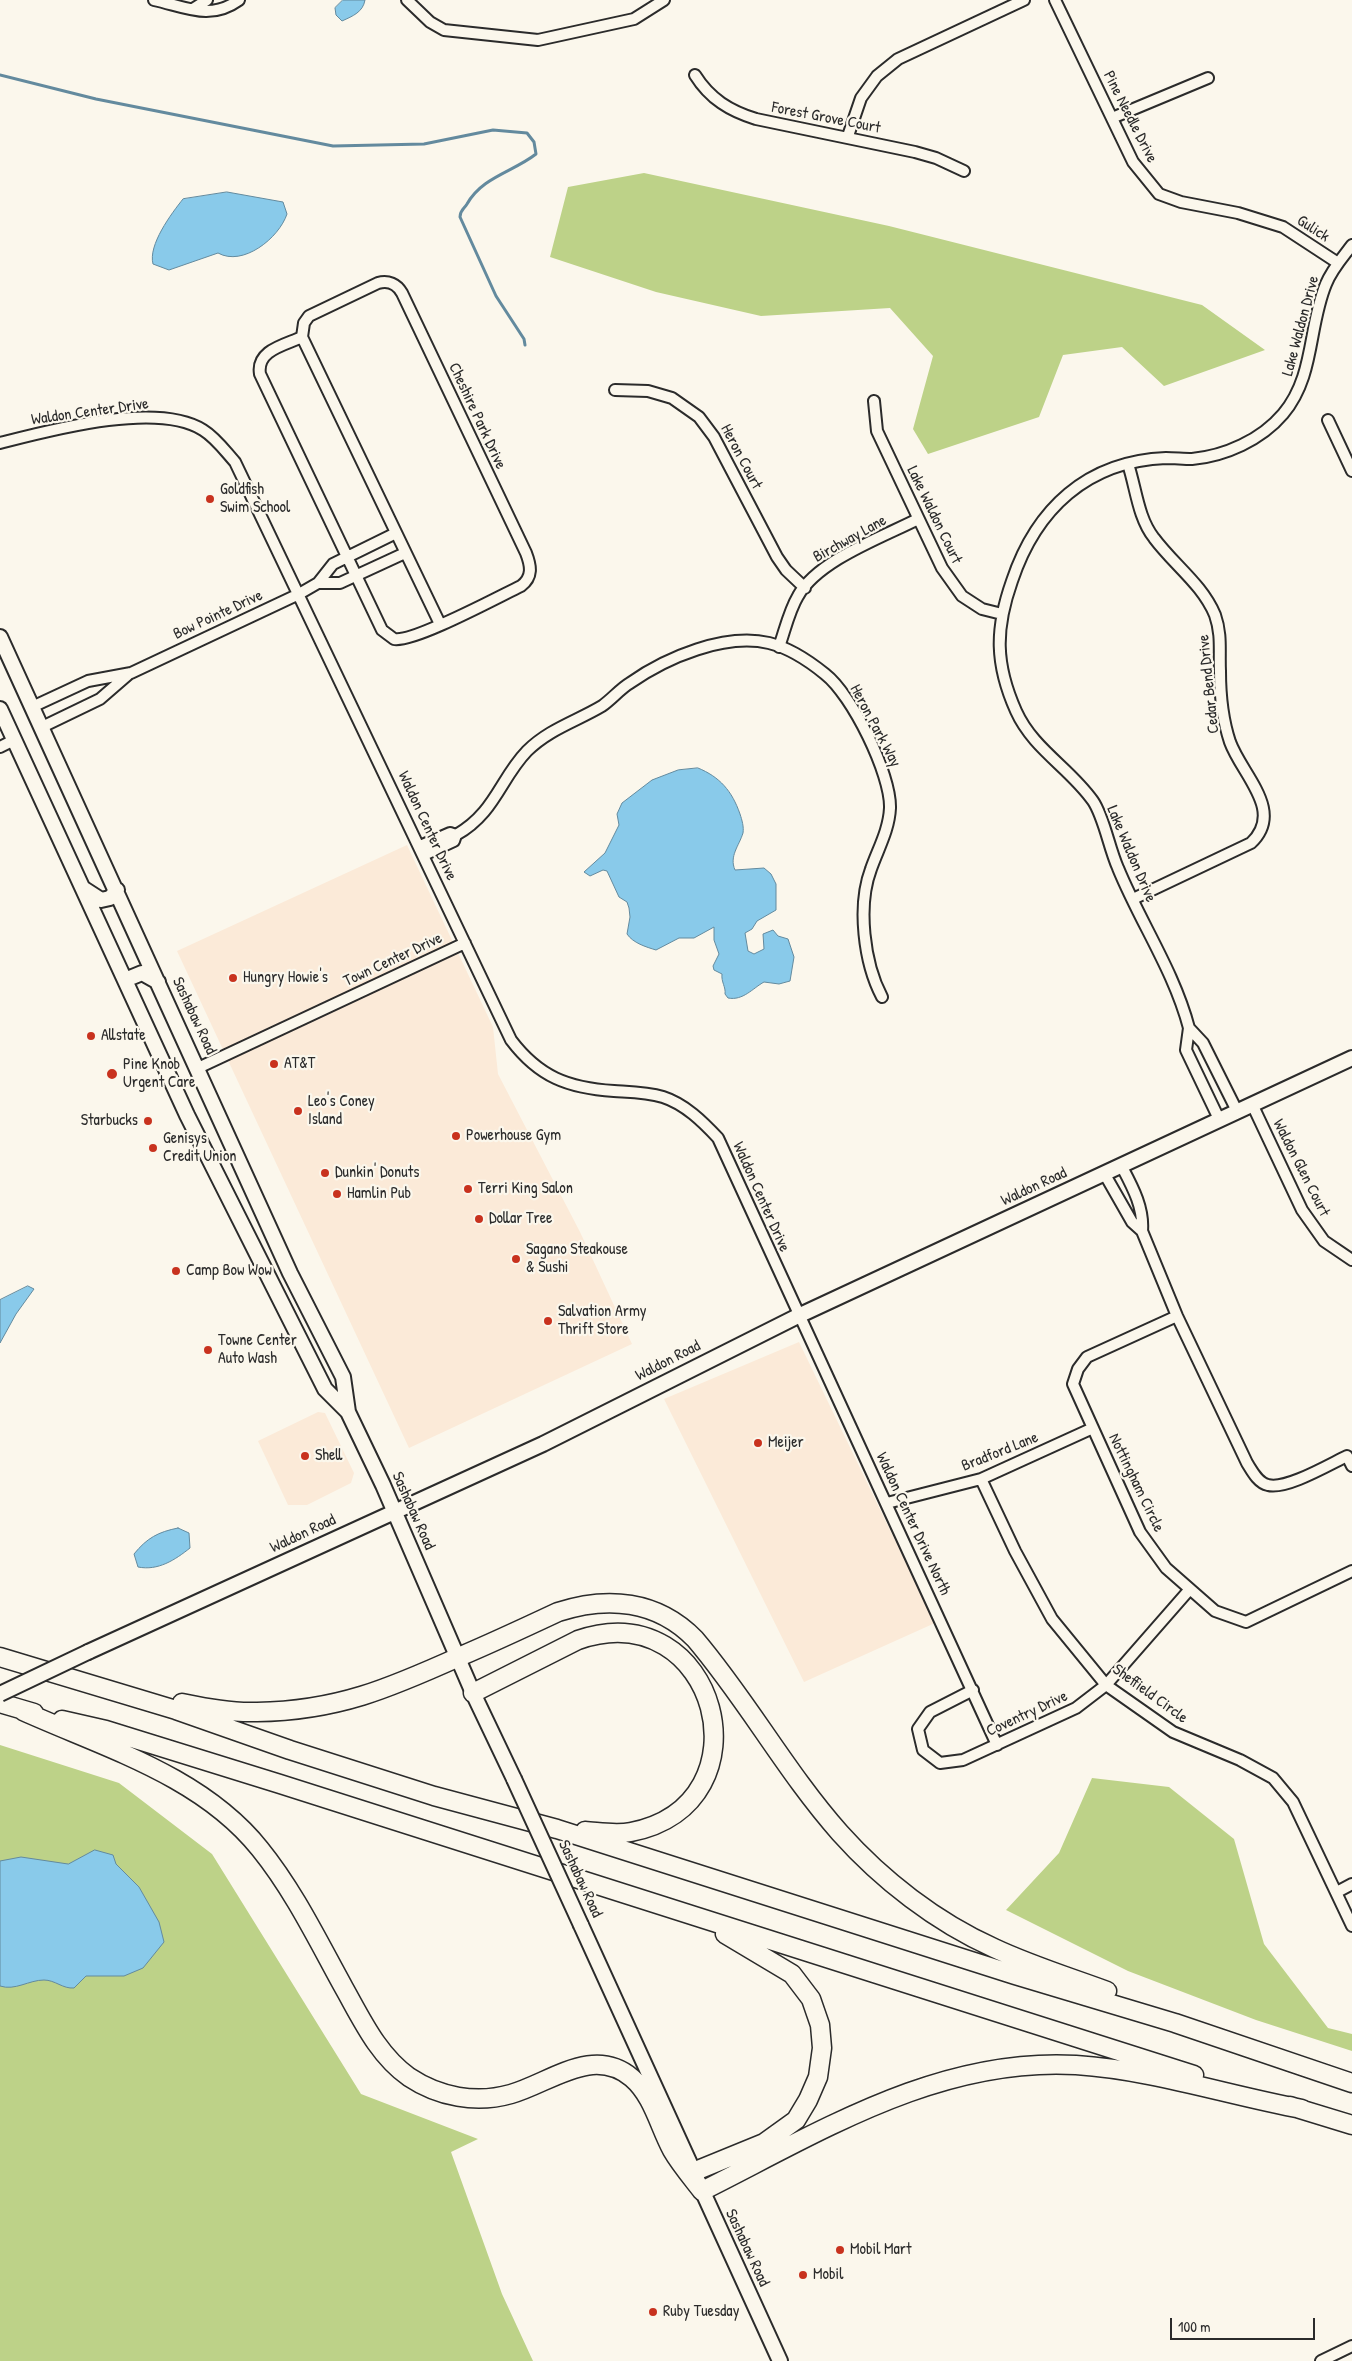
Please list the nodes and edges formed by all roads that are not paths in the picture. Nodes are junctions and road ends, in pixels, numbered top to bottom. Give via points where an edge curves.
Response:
1 (154, 0) edge
2 (207, 0) edge
3 (239, 0) edge
4 (407, 0) edge
5 (664, 0) edge
6 (1024, 0) edge
7 (1056, 0) edge
8 (191, 4) edge
9 (695, 75) dead end
10 (1208, 78) dead end
11 (1112, 118) junction
12 (848, 136) junction
13 (964, 172) dead end
14 (1269, 223) joint
15 (1352, 245) edge
16 (1338, 263) junction
17 (302, 337) junction
18 (615, 390) dead end
19 (874, 401) dead end
20 (1328, 420) dead end
21 (0, 442) edge
22 (1128, 464) junction
23 (1352, 471) edge
24 (918, 519) junction
25 (396, 533) junction
26 (405, 553) junction
27 (347, 557) junction
28 (356, 576) junction
29 (318, 583) junction
30 (805, 588) junction
31 (300, 594) junction
32 (1002, 614) junction
33 (440, 624) junction
34 (0, 636) edge
35 (779, 647) junction
36 (131, 673) junction
37 (32, 707) junction
38 (2, 718) edge
39 (42, 728) junction
40 (14, 740) junction
41 (0, 747) edge
42 (422, 850) junction
43 (82, 886) junction
44 (116, 890) junction
45 (1133, 899) junction
46 (465, 943) junction
47 (125, 980) junction
48 (159, 983) junction
49 (882, 997) dead end
50 (1189, 1028) junction
51 (1352, 1058) edge
52 (198, 1068) junction
53 (1252, 1104) junction
54 (1237, 1111) junction
55 (1219, 1119) junction
56 (1121, 1165) junction
57 (1104, 1173) junction
58 (254, 1194) junction
59 (230, 1201) junction
60 (1142, 1231) junction
61 (1352, 1260) edge
62 (798, 1316) junction
63 (1177, 1316) junction
64 (322, 1336) junction
65 (303, 1346) junction
66 (348, 1412) junction
67 (1093, 1428) junction
68 (1352, 1466) edge
69 (981, 1479) junction
70 (887, 1503) junction
71 (395, 1511) junction
72 (1352, 1571) edge
73 (1190, 1589) junction
74 (0, 1657) edge
75 (457, 1658) junction
76 (73, 1678) junction
77 (1106, 1685) junction
78 (973, 1690) junction
79 (473, 1693) junction
80 (0, 1694) edge
81 (0, 1703) edge
82 (23, 1711) junction
83 (997, 1745) junction
84 (557, 1830) junction
85 (1352, 1884) edge
86 (1337, 1892) junction
87 (680, 1912) junction
88 (1352, 1926) edge
89 (1175, 2023) junction
90 (1352, 2083) edge
91 (1302, 2109) junction
92 (1352, 2125) edge
93 (693, 2172) junction
94 (702, 2191) junction
95 (1352, 2346) edge
96 (780, 2361) edge
97 (1321, 2361) edge

1 - 8 street
2 - 8 street
3 - 8 street via 221,11 209,13
4 - 5 street via 430,22 444,30 538,40 634,19
6 - 12 street via 898,58 877,76 861,98
7 - 11 street, Pine Needle Drive
9 - 12 street, Forest Grove Court via 716,100 736,113
10 - 11 street
11 - 14 street, Pine Needle Drive via 1133,162 1159,194
12 - 13 street, Forest Grove Court via 936,158
14 - 16 street, Gulick via 1283,227
15 - 16 street, Lake Waldon Drive
16 - 22 street, Lake Waldon Drive via 1325,285 1300,388 1283,414 1250,441 1228,451 1193,459 1165,458
17 - 25 street
17 - 27 street, Cheshire Park Drive via 264,356 259,363 260,374
17 - 33 street, Cheshire Park Drive via 304,323 309,316 378,283 393,284 402,293 530,564 529,577 521,586
18 - 30 street, Heron Court via 648,391 672,398 699,417 714,436 777,557
19 - 24 street, Lake Waldon Court via 877,431
20 - 23 street
21 - 31 street, Waldon Center Drive via 63,428 135,418 162,417 187,422 203,430 235,462
22 - 32 street, Lake Waldon Drive via 1075,487 1040,523 1022,553
22 - 45 street, Cedar Bend Drive via 1146,524 1154,538 1203,594 1215,616 1222,642 1221,694 1230,741 1260,797 1265,816 1261,834 1252,843
24 - 30 street, Birchway Lane via 838,560
24 - 32 street, Lake Waldon Court via 942,568 962,596 982,609
25 - 26 street
25 - 27 street, Bow Pointe Drive
26 - 28 street, Bow Pointe Drive
26 - 33 street
27 - 28 street, Cheshire Park Drive
27 - 29 street, Bow Pointe Drive via 328,568
28 - 29 street, Bow Pointe Drive via 338,584
28 - 33 street, Cheshire Park Drive via 382,630 389,637 404,640
29 - 31 street, Bow Pointe Drive
30 - 35 street, Birchway Lane via 791,611
31 - 36 street, Bow Pointe Drive
31 - 42 street, Waldon Center Drive
32 - 45 street, Lake Waldon Drive via 999,654 1016,712 1028,734 1093,801 1118,870
34 - 37 main road, Sashabaw Road
35 - 42 street, Heron Park Way via 748,641 711,645 677,658 630,683 602,705 539,740 526,752 494,801 468,828 456,835 450,833
35 - 49 street, Heron Park Way via 808,661 832,679 851,705 887,782 890,808 887,829 863,898 863,926 876,986
36 - 37 street, Bow Pointe Drive via 88,681
36 - 39 street, Bow Pointe Drive via 100,699
37 - 39 main road, Sashabaw Road
38 - 40 main road, Sashabaw Road
39 - 44 main road, Sashabaw Road
40 - 41 street
40 - 43 main road, Sashabaw Road
42 - 46 street, Waldon Center Drive
43 - 44 main road via 100,900 110,898
43 - 47 main road, Sashabaw Road
44 - 48 main road, Sashabaw Road
45 - 50 street, Lake Waldon Drive via 1181,998
46 - 52 street, Town Center Drive
46 - 62 street, Waldon Center Drive via 511,1040 523,1056 541,1070 569,1085 645,1092 664,1097 703,1122 718,1138
47 - 48 main road via 142,973
47 - 59 main road, Sashabaw Road
48 - 52 main road, Sashabaw Road
50 - 54 street, Lake Waldon Drive via 1203,1043
50 - 55 street, Lake Waldon Drive via 1186,1050
51 - 53 main road, Waldon Road
52 - 58 main road, Sashabaw Road
53 - 54 main road, Waldon Road
53 - 61 street, Waldon Glen Court via 1302,1210 1324,1241
54 - 55 main road, Waldon Road
55 - 56 main road, Waldon Road
56 - 57 main road, Waldon Road
56 - 60 street via 1138,1200 1143,1218
57 - 60 street via 1132,1222
57 - 62 main road, Waldon Road
58 - 59 main road via 245,1204
58 - 64 main road, Sashabaw Road
59 - 65 main road, Sashabaw Road
60 - 63 street
62 - 70 street, Waldon Center Drive North
62 - 71 main road, Waldon Road via 543,1444
63 - 67 street, Nottingham Circle via 1086,1357 1073,1384
63 - 68 street via 1256,1478 1268,1485 1282,1485 1347,1456
64 - 65 main road
64 - 66 main road, Sashabaw Road via 343,1377
65 - 66 main road, Sashabaw Road via 325,1389
66 - 71 main road, Sashabaw Road
67 - 69 street, Bradford Lane
67 - 73 street, Nottingham Circle via 1140,1532 1166,1568
69 - 70 street, Bradford Lane
69 - 77 street, Sheffield Circle via 1052,1619
70 - 78 street, Waldon Center Drive North
71 - 75 main road, Sashabaw Road
71 - 80 main road, Waldon Road, bridge
72 - 73 street, Nottingham Circle via 1246,1622 1215,1611
73 - 77 street, Coventry Drive
74 - 76 highway
75 - 76 highway via 366,1696 322,1706 264,1712 168,1701
75 - 79 main road, Sashabaw Road
75 - 89 highway via 578,1605 613,1601 659,1613 695,1639 821,1810 859,1853 898,1888 937,1916 994,1948 1148,2007
76 - 84 highway via 434,1796
77 - 83 street, Coventry Drive via 1076,1708
77 - 86 street, Sheffield Circle via 1173,1732 1240,1760 1273,1778 1293,1802
78 - 83 street, Waldon Center Drive North
78 - 83 street, Coventry Drive via 930,1712 918,1729 923,1750 940,1763 963,1760
79 - 84 highway via 578,1640 611,1632 627,1633 660,1643 695,1673 710,1706 714,1745 705,1777 685,1804 660,1822 630,1832
79 - 93 main road, Sashabaw Road, bridge
81 - 82 highway
82 - 87 highway via 106,1730
82 - 94 highway via 182,1783 247,1833 294,1899 372,2037 406,2075 445,2094 481,2098 513,2094 581,2066 597,2064 614,2068 628,2074 642,2087 673,2151
84 - 89 highway
85 - 86 street
86 - 88 street, Sheffield Circle
87 - 91 highway
87 - 93 highway via 739,1941 792,1974 811,1999 820,2025 822,2048 818,2077 796,2120 764,2143
89 - 90 highway
91 - 92 highway
91 - 94 highway via 1105,2068 1074,2065 1004,2068 942,2081 886,2100 828,2125
93 - 94 main road, Sashabaw Road
94 - 96 main road, Sashabaw Road
95 - 97 street

